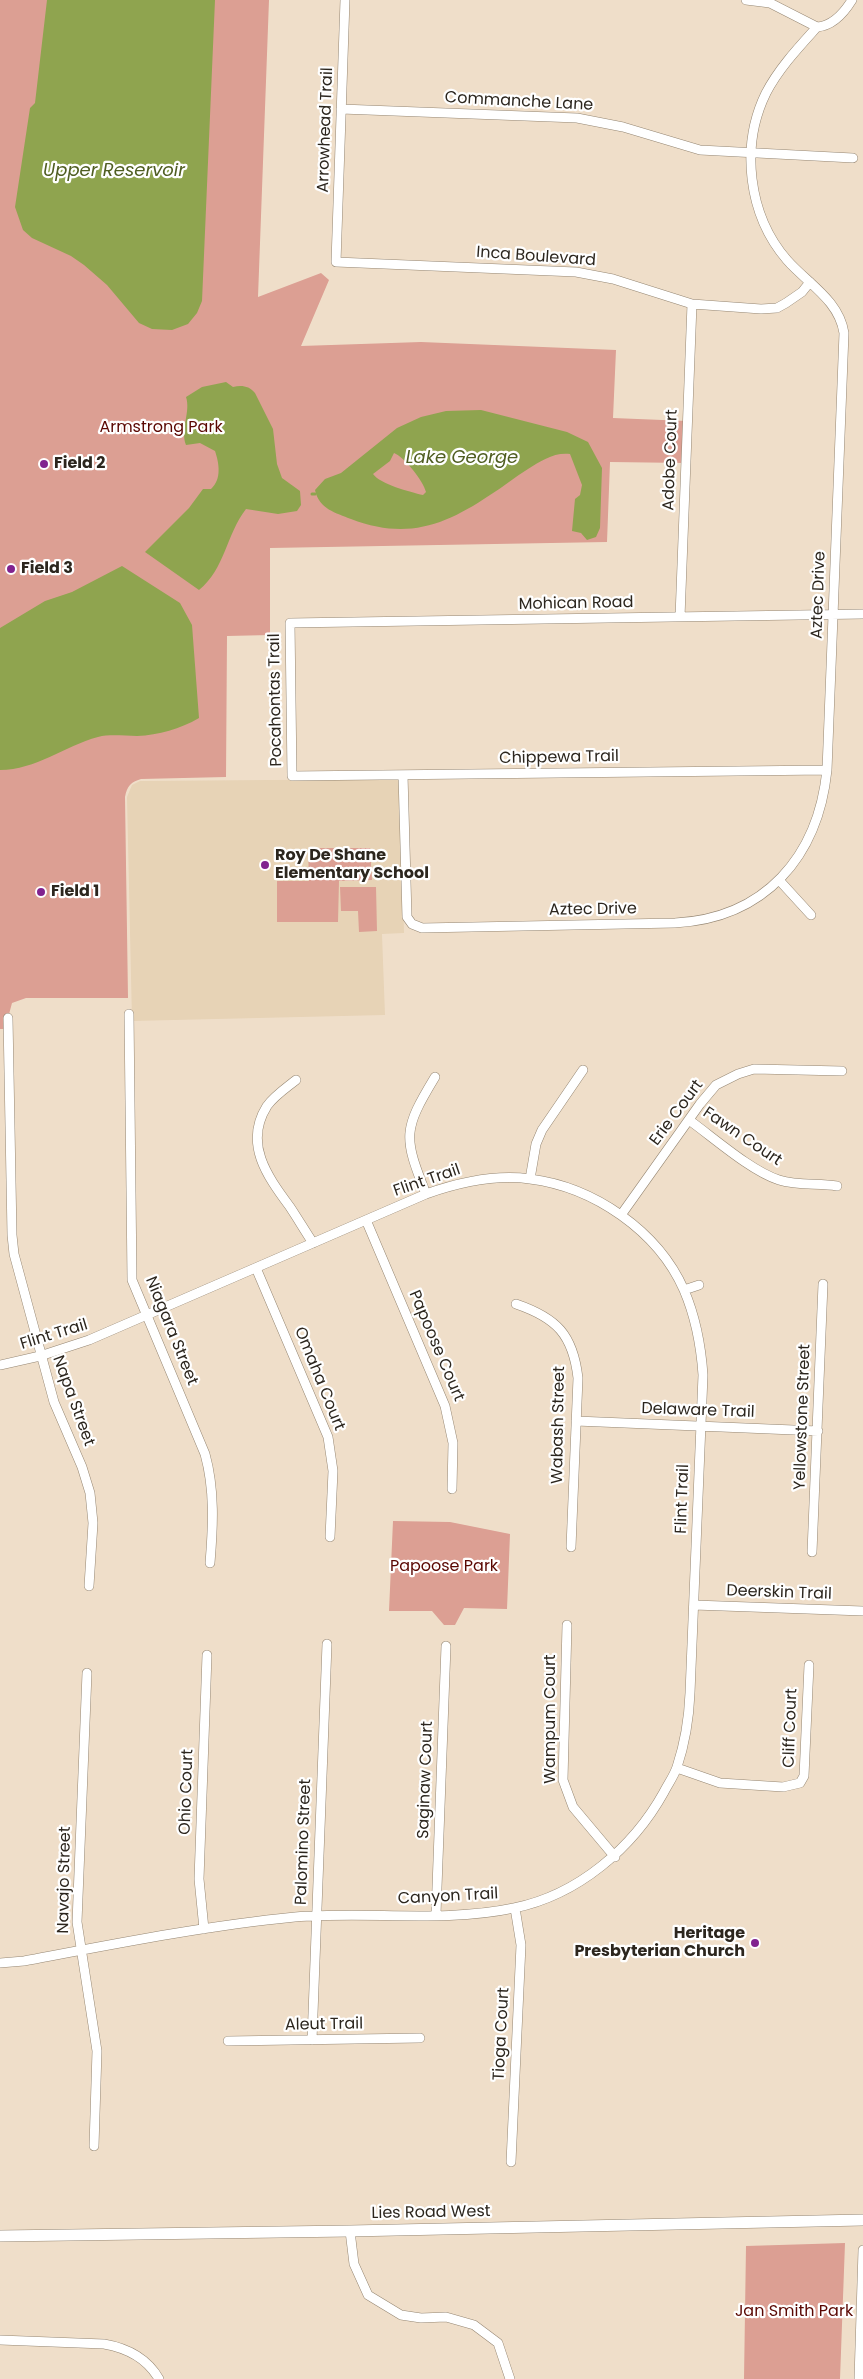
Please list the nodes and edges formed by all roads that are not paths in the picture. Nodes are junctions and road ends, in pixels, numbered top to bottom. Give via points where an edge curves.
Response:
1 (345, 0) edge
2 (746, 0) edge
3 (852, 0) edge
4 (817, 27) junction
5 (341, 109) junction
6 (751, 154) junction
7 (853, 158) dead end
8 (336, 262) joint
9 (810, 282) junction
10 (692, 304) junction
11 (833, 614) junction
12 (863, 614) edge
13 (680, 617) junction
14 (290, 623) joint
15 (827, 770) junction
16 (404, 775) junction
17 (292, 776) joint
18 (779, 880) junction
19 (811, 915) dead end
20 (128, 1014) dead end
21 (8, 1018) dead end
22 (583, 1070) dead end
23 (842, 1071) dead end
24 (435, 1076) dead end
25 (296, 1080) dead end
26 (689, 1120) junction
27 (530, 1179) junction
28 (837, 1186) dead end
29 (426, 1194) junction
30 (620, 1215) junction
31 (366, 1220) junction
32 (313, 1243) junction
33 (256, 1268) junction
34 (822, 1284) dead end
35 (699, 1285) dead end
36 (684, 1290) junction
37 (516, 1304) dead end
38 (146, 1316) junction
39 (40, 1356) junction
40 (0, 1364) edge
41 (576, 1422) junction
42 (701, 1426) junction
43 (818, 1431) junction
44 (452, 1489) dead end
45 (330, 1537) dead end
46 (571, 1547) dead end
47 (812, 1552) dead end
48 (210, 1564) dead end
49 (89, 1586) dead end
50 (694, 1604) junction
51 (863, 1611) edge
52 (567, 1624) dead end
53 (327, 1644) dead end
54 (446, 1646) dead end
55 (207, 1655) dead end
56 (809, 1665) dead end
57 (86, 1673) dead end
58 (677, 1768) junction
59 (615, 1856) junction
60 (515, 1908) junction
61 (436, 1914) junction
62 (316, 1916) junction
63 (204, 1930) junction
64 (81, 1951) junction
65 (0, 1964) edge
66 (420, 2038) dead end
67 (312, 2040) junction
68 (228, 2041) dead end
69 (94, 2146) dead end
70 (510, 2162) dead end
71 (863, 2220) edge
72 (350, 2231) junction
73 (0, 2236) edge
74 (863, 2250) edge
75 (0, 2340) edge
76 (159, 2379) edge
77 (510, 2379) edge
78 (859, 2379) edge

1 - 5 street, Arrowhead Trail
2 - 4 street via 770,3
3 - 4 street, Aztec Drive via 845,12 825,26
4 - 6 street, Aztec Drive via 786,63 766,93 757,117
5 - 6 street, Commanche Lane via 584,119 700,150
5 - 8 street, Arrowhead Trail
6 - 7 street, Commanche Lane
6 - 9 street, Aztec Drive via 754,191 767,230 787,260
8 - 10 street, Inca Boulevard via 576,272 613,279
9 - 10 street, Inca Boulevard via 786,303 768,310
9 - 11 street, Aztec Drive via 841,317 844,332
10 - 13 street, Adobe Court
11 - 12 street, Mohican Road
11 - 13 street, Mohican Road
11 - 15 street, Aztec Drive
13 - 14 street, Mohican Road
14 - 17 street, Pocahontas Trail
15 - 16 street, Chippewa Trail
15 - 18 street, Aztec Drive via 824,798 816,824 803,849
16 - 17 street, Chippewa Trail
16 - 18 street, Aztec Drive via 407,917 412,924 422,928 692,922 734,910
18 - 19 street
20 - 38 street, Niagara Street via 132,1280
21 - 39 street, Napa Street via 12,1236
22 - 27 street via 542,1130
23 - 26 street, Erie Court via 770,1068 738,1074 716,1085
24 - 29 street via 415,1110 409,1134 410,1150
25 - 32 street via 267,1107 259,1126 258,1149 269,1179
26 - 28 street, Fawn Court via 773,1177 793,1184
26 - 30 street, Erie Court
27 - 29 street, Flint Trail via 475,1180
27 - 30 street, Flint Trail via 582,1193
29 - 31 street, Flint Trail
30 - 36 street, Flint Trail via 660,1252
31 - 32 street, Flint Trail
31 - 44 street, Papoose Court via 445,1406 453,1443
32 - 33 street, Flint Trail
33 - 38 street, Flint Trail
33 - 45 street, Omaha Court via 328,1438 333,1471
34 - 43 street, Yellowstone Street
35 - 36 street
36 - 42 street, Flint Trail via 702,1355
37 - 41 street, Wabash Street via 548,1318 571,1346 578,1378
38 - 39 street, Flint Trail
38 - 48 street, Niagara Street via 206,1454 213,1498
39 - 40 street, Flint Trail
39 - 49 street, Napa Street via 54,1402 90,1494
41 - 42 street, Delaware Trail
41 - 46 street, Wabash Street
42 - 43 street, Delaware Trail
42 - 50 street, Flint Trail
43 - 47 street, Yellowstone Street
50 - 51 street, Deerskin Trail
50 - 58 street, Canyon Trail via 689,1712
52 - 59 street, Wampum Court via 563,1780 578,1814
53 - 62 street, Palomino Street
54 - 61 street, Saginaw Court
55 - 63 street, Ohio Court via 198,1879
56 - 58 street, Cliff Court via 802,1786 720,1783
57 - 64 street, Navajo Street via 78,1922
58 - 59 street, Canyon Trail via 644,1822
59 - 60 street, Canyon Trail via 560,1892
60 - 61 street, Canyon Trail
60 - 70 street, Tioga Court via 521,1945
61 - 62 street, Canyon Trail
62 - 63 street, Canyon Trail
62 - 67 street, Palomino Street
63 - 64 street, Canyon Trail
64 - 65 street, Canyon Trail
64 - 69 street, Navajo Street via 98,2050
66 - 67 street, Aleut Trail
67 - 68 street, Aleut Trail
71 - 72 street, Lies Road West
72 - 73 street, Lies Road West
72 - 77 street via 354,2264 368,2295 401,2315 446,2317 474,2325 498,2343
74 - 78 street
75 - 76 street via 118,2346 148,2364

